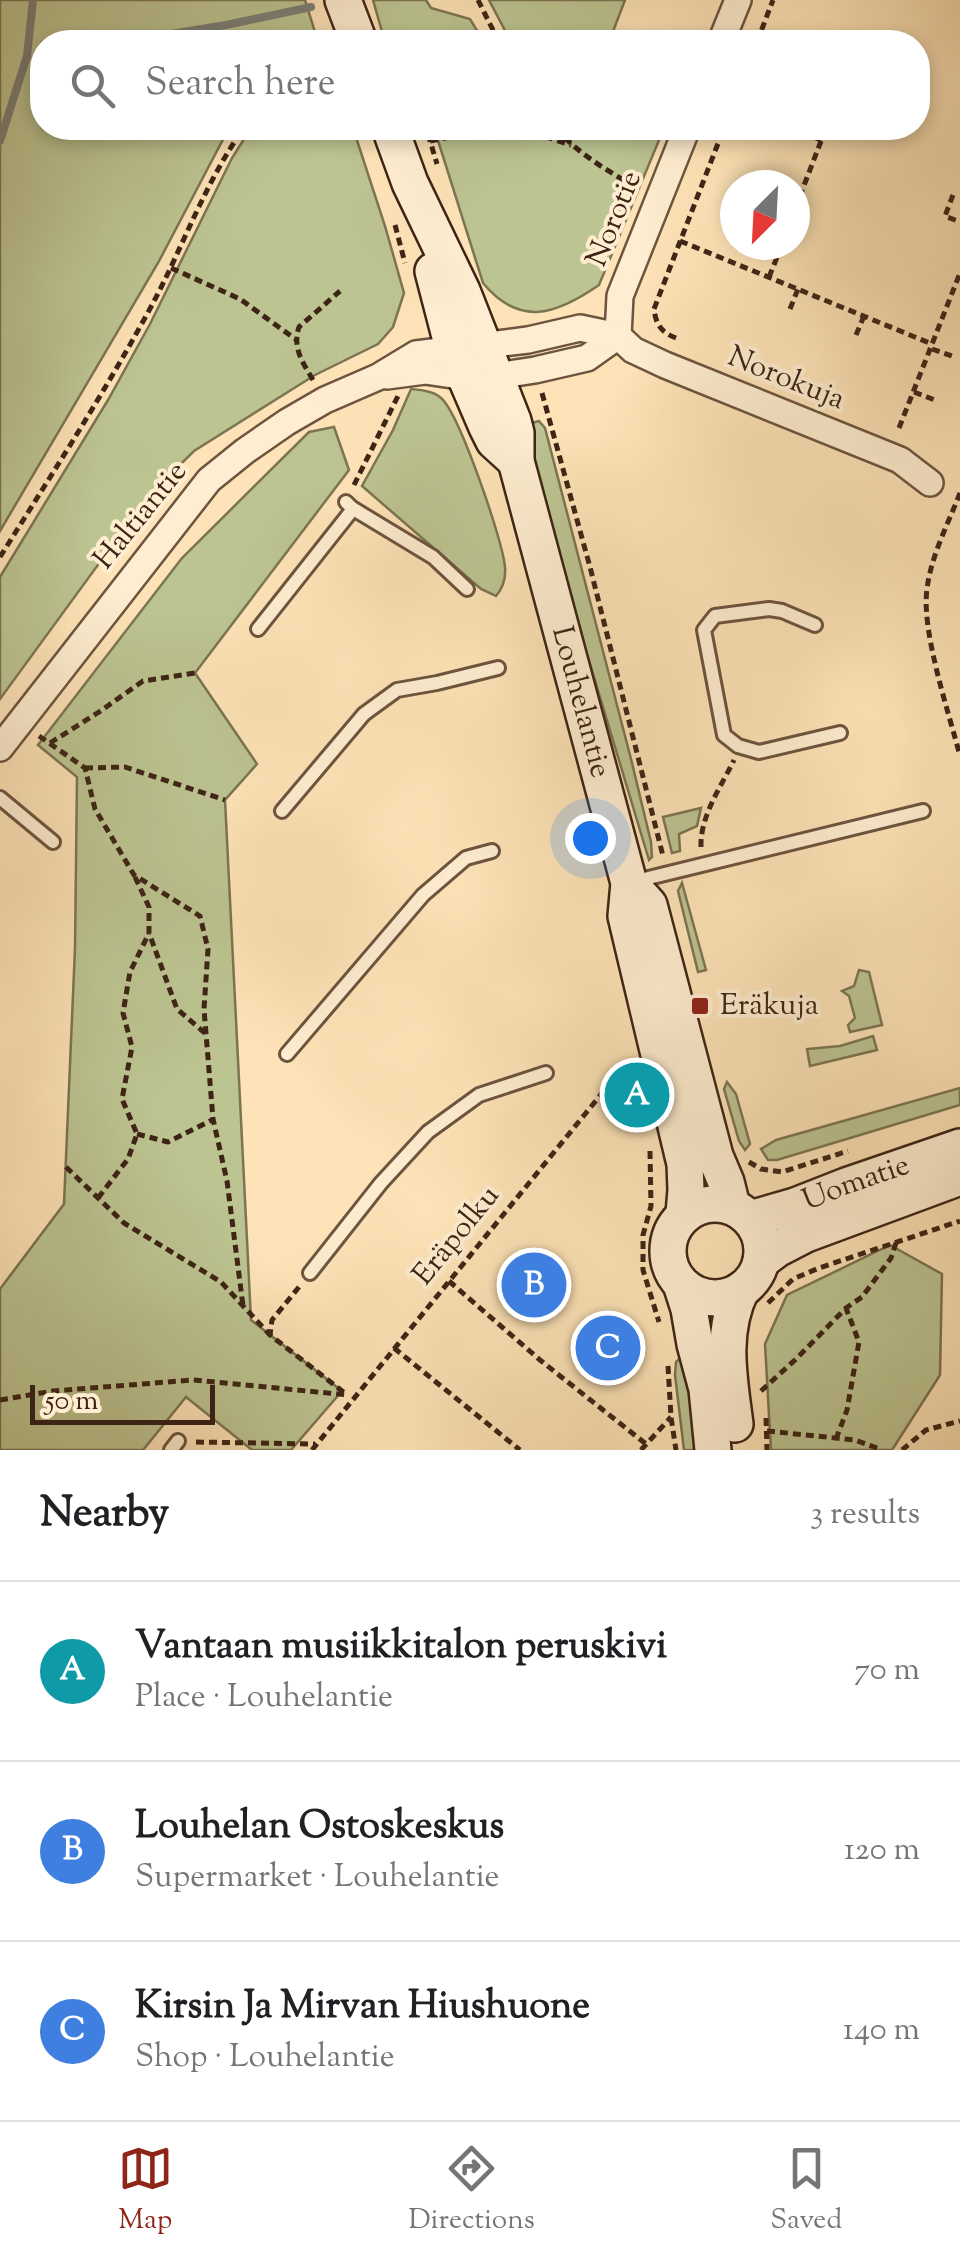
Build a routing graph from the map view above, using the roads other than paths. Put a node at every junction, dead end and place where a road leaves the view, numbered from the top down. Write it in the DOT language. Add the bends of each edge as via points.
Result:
graph roads {
  1 [pos="343,0"];
  2 [pos="738,0"];
  3 [pos="354,30"];
  4 [pos="726,30"];
  5 [pos="392,140"];
  6 [pos="682,140"];
  7 [pos="618,336"];
  8 [pos="474,361"];
  9 [pos="930,483"];
  10 [pos="467,589"];
  11 [pos="815,625"];
  12 [pos="258,629"];
  13 [pos="498,668"];
  14 [pos="840,733"];
  15 [pos="0,748"];
  16 [pos="0,798"];
  17 [pos="282,811"];
  18 [pos="923,811"];
  19 [pos="53,842"];
  20 [pos="492,852"];
  21 [pos="629,883"];
  22 [pos="287,1054"];
  23 [pos="546,1073"];
  24 [pos="960,1147"];
  25 [pos="960,1177"];
  26 [pos="741,1212"];
  27 [pos="684,1214"];
  28 [pos="310,1273"];
  29 [pos="681,1284"];
  30 [pos="754,1288"];
  31 [pos="752,1440"];
  32 [pos="714,1450"];
  1 -- 3 [label="main road"];
  2 -- 4 [label="street"];
  5 -- 8 [label="main road, Louhelantie" via="400,197 462,292"];
  6 -- 7 [label="street, Norotie" via="620,296"];
  7 -- 8 [label="street, Norokuja" via="580,328"];
  7 -- 8 [label="street" via="587,358 535,370"];
  7 -- 9 [label="street, Norokuja" via="665,366 900,460"];
  8 -- 15 [label="street, Haltiantie" via="416,354 383,385 326,400 209,480"];
  8 -- 21 [label="main road, Louhelantie" via="516,433 516,461"];
  10 -- 12 [label="lane" via="433,557 349,505"];
  11 -- 14 [label="lane" via="769,609 708,622 704,630 724,735 759,752"];
  13 -- 17 [label="lane" via="396,690 364,714"];
  16 -- 19 [label="lane"];
  18 -- 21 [label="lane"];
  20 -- 22 [label="lane" via="466,858 423,895"];
  21 -- 26 [label="main road, Louhelantie" via="648,905 715,1156"];
  21 -- 27 [label="main road, Louhelantie" via="626,916 685,1164"];
  23 -- 28 [label="lane" via="479,1096 428,1132"];
  24 -- 26 [label="main road, Uomatie" via="795,1206"];
  25 -- 30 [label="main road, Uomatie" via="777,1249"];
  26 -- 27 [label="main road" via="709,1204"];
  26 -- 30 [label="main road" via="760,1236"];
  27 -- 29 [label="main road" via="667,1252"];
  29 -- 30 [label="main road" via="710,1298"];
  29 -- 32 [label="main road" via="707,1389"];
  30 -- 31 [label="main road" via="732,1309 727,1344"];
}
